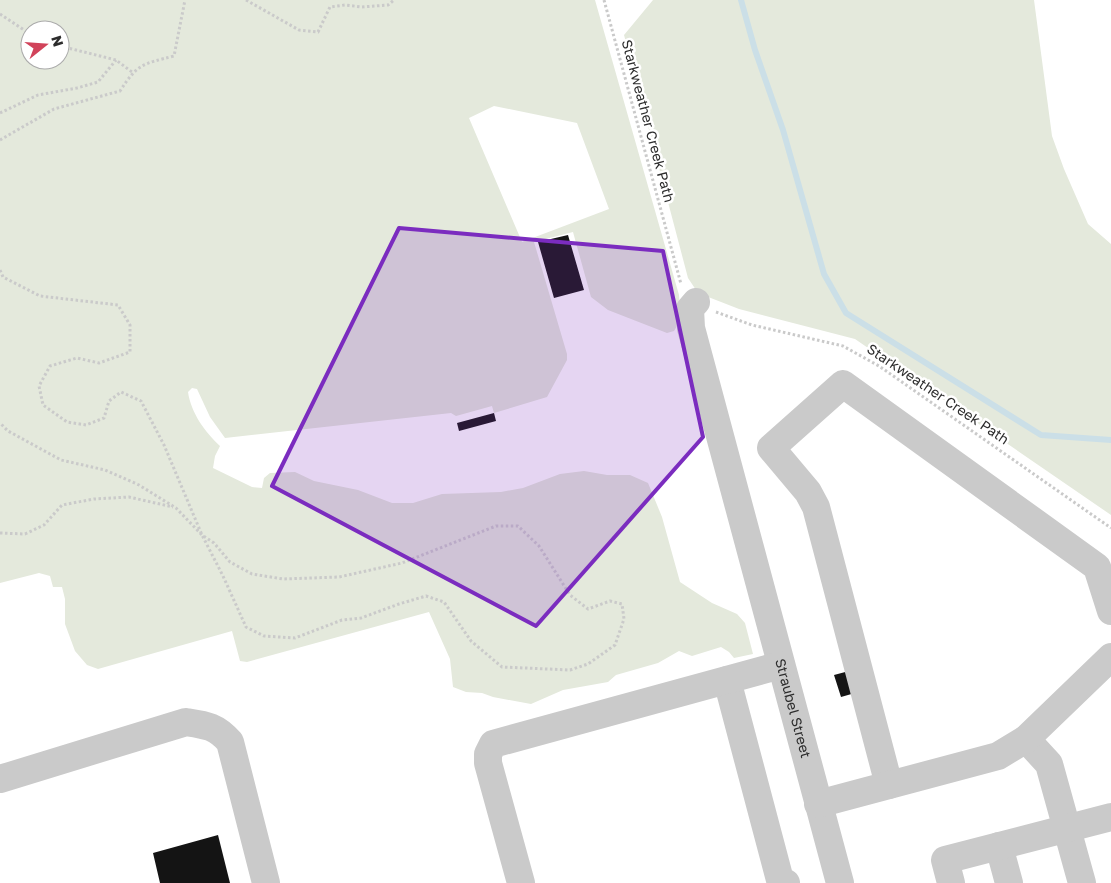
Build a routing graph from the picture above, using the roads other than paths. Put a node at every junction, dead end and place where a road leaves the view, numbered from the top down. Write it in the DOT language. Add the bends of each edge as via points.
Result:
graph roads {
  1 [pos="696,302"];
  2 [pos="1111,611"];
  3 [pos="1111,657"];
  4 [pos="781,665"];
  5 [pos="727,680"];
  6 [pos="1026,739"];
  7 [pos="0,779"];
  8 [pos="889,785"];
  9 [pos="818,804"];
  10 [pos="1111,817"];
  11 [pos="1067,828"];
  12 [pos="999,846"];
  13 [pos="781,882"];
  14 [pos="835,882"];
  15 [pos="266,883"];
  16 [pos="521,883"];
  17 [pos="951,883"];
  18 [pos="1009,883"];
  19 [pos="1082,883"];
  1 -- 4 [label="street, Straubel Street" via="690,309 691,328"];
  2 -- 8 [label="street" via="1097,567 843,384 771,448 808,492 816,507"];
  3 -- 6 [label="street"];
  4 -- 5 [label="street"];
  4 -- 9 [label="street, Straubel Street"];
  5 -- 13 [label="street"];
  5 -- 16 [label="street" via="493,744 488,764"];
  6 -- 8 [label="street" via="998,756"];
  6 -- 11 [label="street" via="1049,764"];
  7 -- 15 [label="street" via="186,722 220,731 230,742"];
  8 -- 9 [label="street"];
  9 -- 14 [label="street, Straubel Street"];
  10 -- 11 [label="street"];
  11 -- 12 [label="street"];
  11 -- 19 [label="street"];
  12 -- 17 [label="street" via="945,860"];
  12 -- 18 [label="street"];
}
